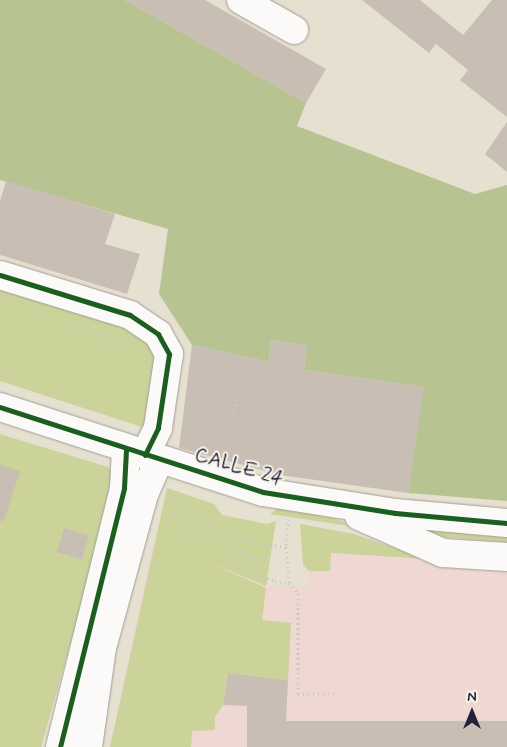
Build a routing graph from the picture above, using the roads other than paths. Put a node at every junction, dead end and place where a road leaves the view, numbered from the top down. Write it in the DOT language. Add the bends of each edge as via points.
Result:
graph roads {
  1 [pos="241,0"];
  2 [pos="294,30"];
  3 [pos="0,275"];
  4 [pos="0,407"];
  5 [pos="144,455"];
  6 [pos="341,506"];
  7 [pos="507,523"];
  8 [pos="507,557"];
  9 [pos="60,747"];
  10 [pos="88,747"];
  1 -- 2 [label="street"];
  3 -- 5 [label="street" via="130,314 158,334 169,354 158,428"];
  4 -- 5 [label="street, CALLE 24"];
  5 -- 6 [label="street, CALLE 24" via="263,492"];
  5 -- 9 [label="street" via="124,488"];
  5 -- 10 [label="street" via="144,494 102,648"];
  6 -- 7 [label="street, CALLE 24"];
  6 -- 8 [label="street" via="379,527 443,553"];
}
